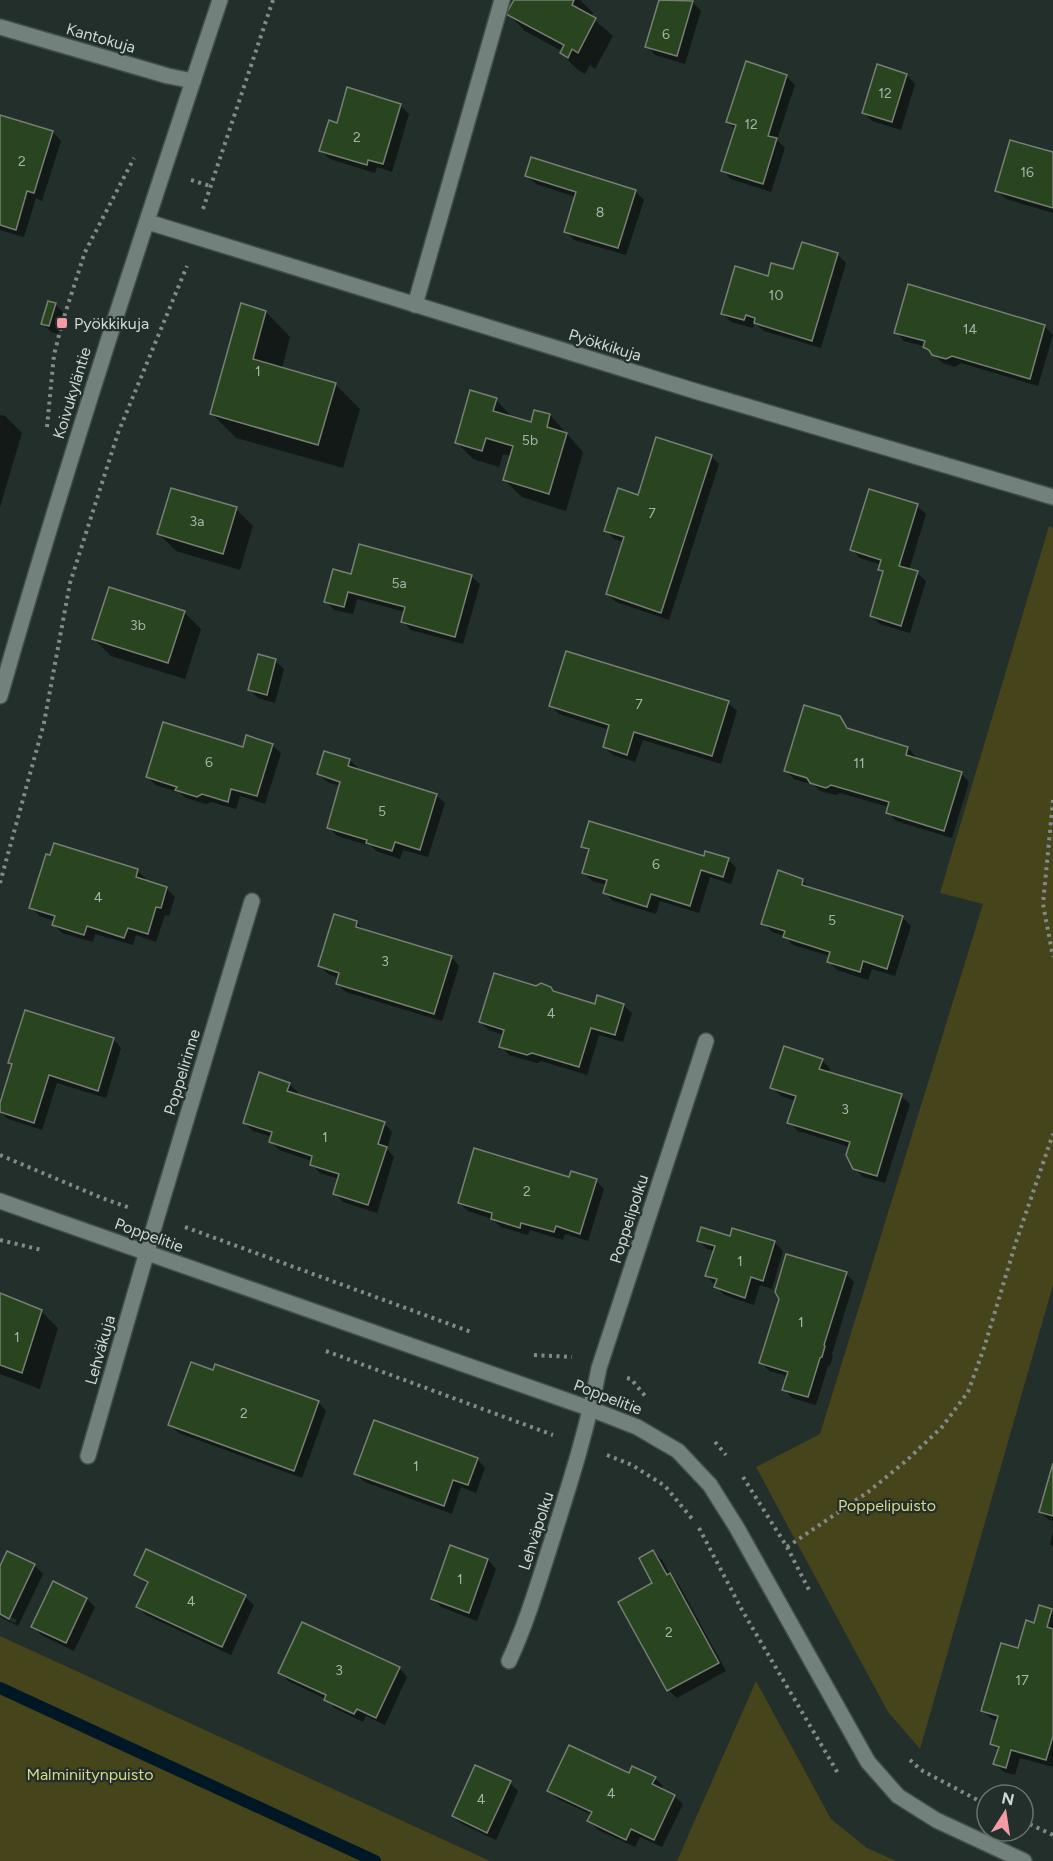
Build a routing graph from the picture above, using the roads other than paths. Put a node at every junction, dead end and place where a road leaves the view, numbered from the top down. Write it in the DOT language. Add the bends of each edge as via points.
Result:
graph roads {
  1 [pos="220,0"];
  2 [pos="502,0"];
  3 [pos="0,27"];
  4 [pos="193,81"];
  5 [pos="148,222"];
  6 [pos="416,305"];
  7 [pos="1053,497"];
  8 [pos="0,696"];
  9 [pos="252,902"];
  10 [pos="706,1041"];
  11 [pos="0,1201"];
  12 [pos="147,1253"];
  13 [pos="591,1409"];
  14 [pos="88,1456"];
  15 [pos="509,1661"];
  16 [pos="1024,1861"];
  1 -- 4 [label="street, Koivukyläntie"];
  2 -- 6 [label="street"];
  3 -- 4 [label="street, Kantokuja"];
  4 -- 5 [label="street, Koivukyläntie"];
  5 -- 6 [label="street, Pyökkikuja"];
  5 -- 8 [label="street, Koivukyläntie" via="107,338"];
  6 -- 7 [label="street, Pyökkikuja"];
  9 -- 12 [label="street, Poppelirinne"];
  10 -- 13 [label="street, Poppelipolku" via="599,1368"];
  11 -- 12 [label="street, Poppelitie"];
  12 -- 13 [label="street, Poppelitie"];
  12 -- 14 [label="street, Lehväkuja"];
  13 -- 15 [label="street, Lehväpolku" via="523,1631"];
  13 -- 16 [label="street, Poppelitie" via="637,1427 678,1451 710,1485 868,1762 898,1796 936,1820"];
}
